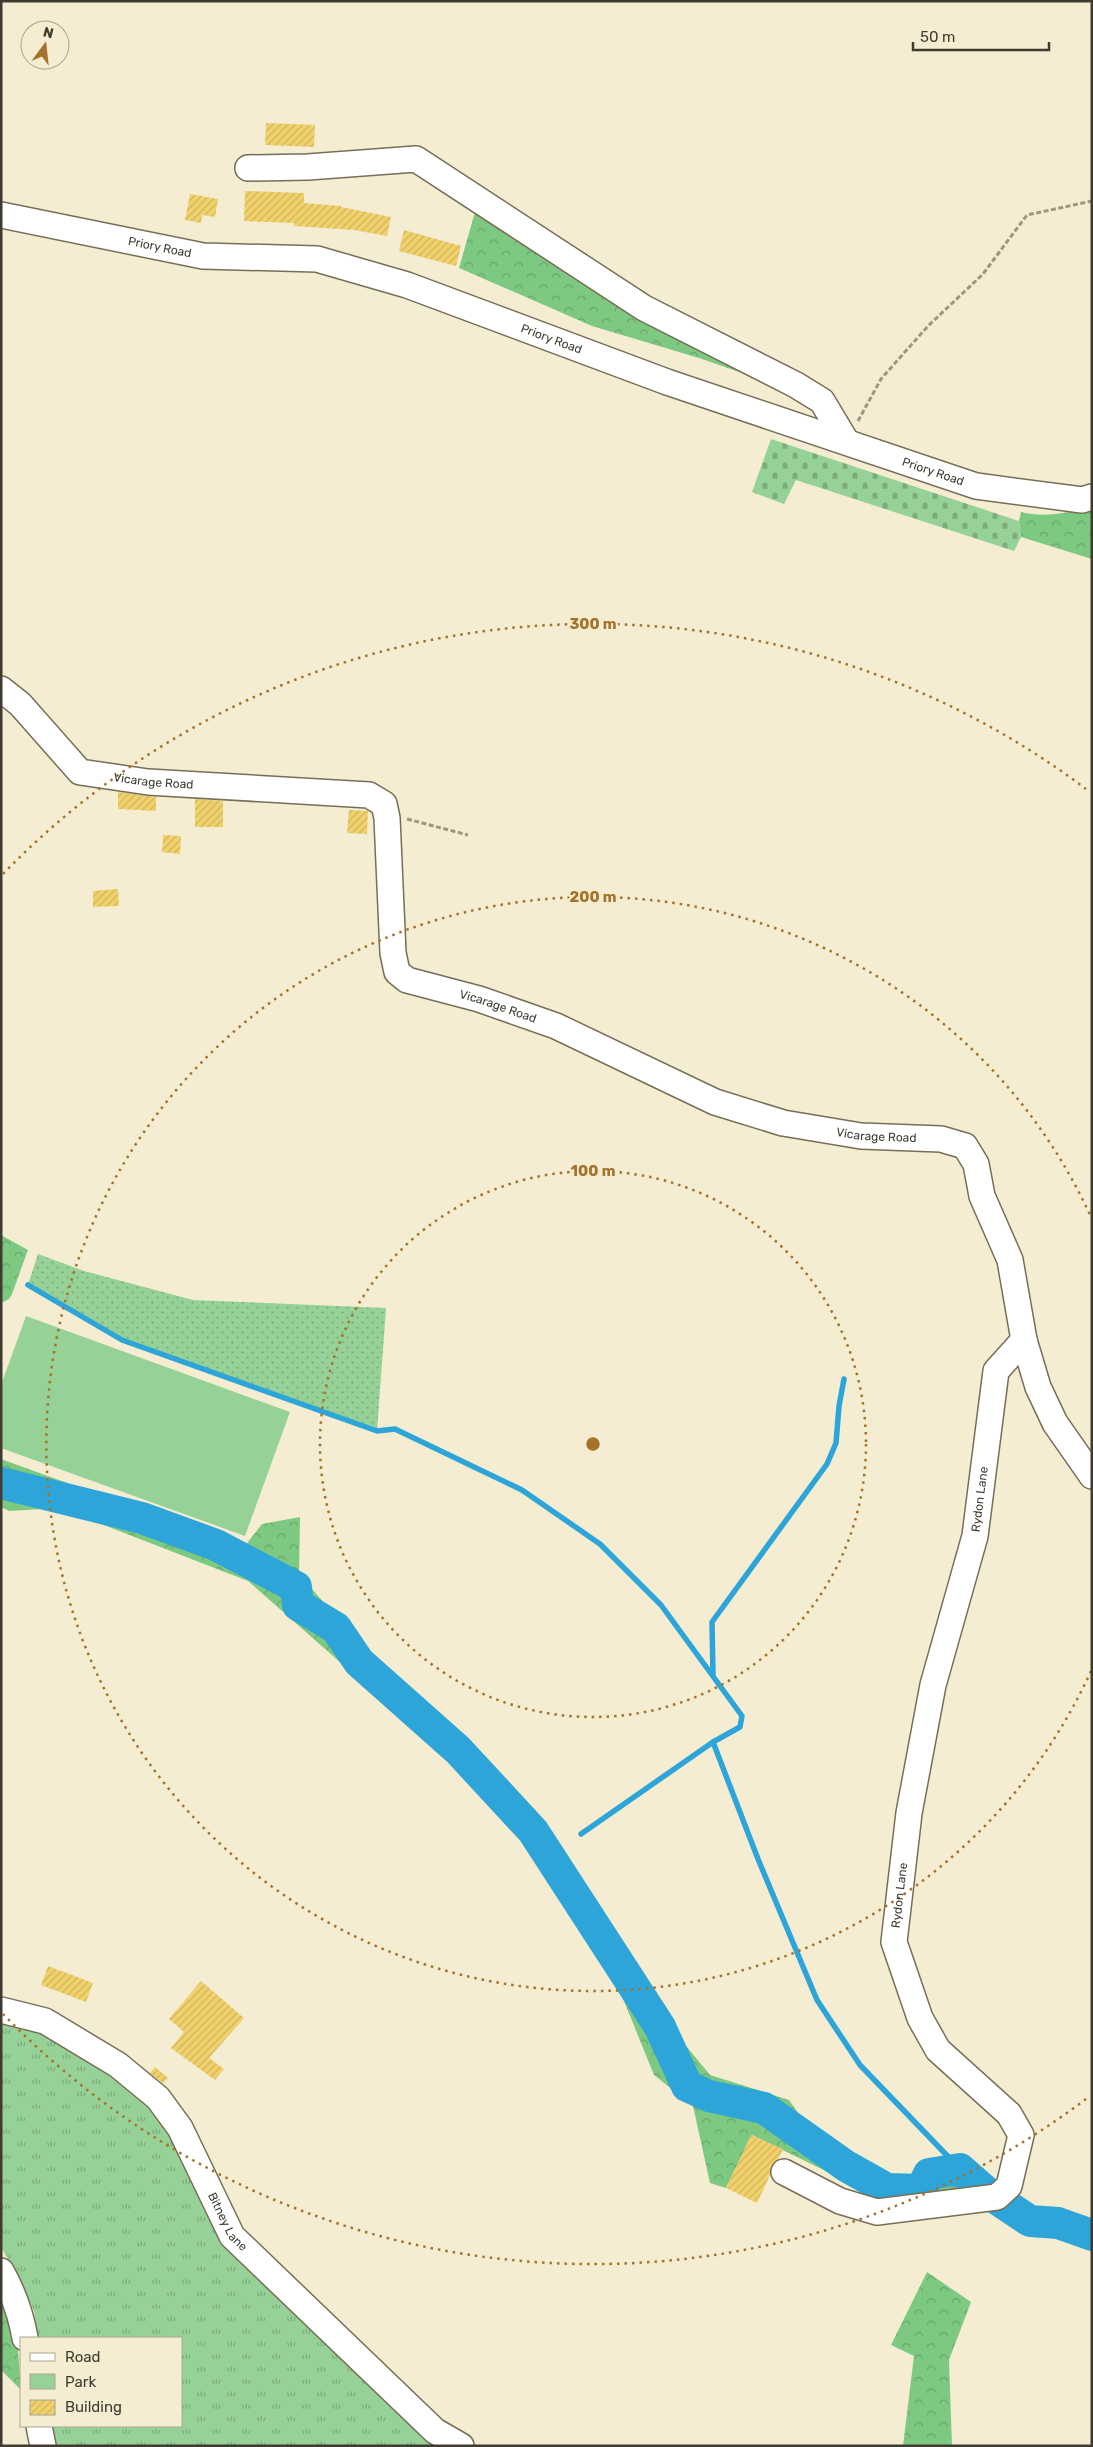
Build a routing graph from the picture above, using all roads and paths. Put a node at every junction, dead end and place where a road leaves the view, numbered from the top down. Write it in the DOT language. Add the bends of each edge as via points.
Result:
graph roads {
  1 [pos="248,168"];
  2 [pos="1092,201"];
  3 [pos="1,215"];
  4 [pos="846,441"];
  5 [pos="1092,497"];
  6 [pos="1,689"];
  7 [pos="386,811"];
  8 [pos="468,835"];
  9 [pos="1024,1340"];
  10 [pos="1092,1476"];
  11 [pos="1,2010"];
  12 [pos="784,2172"];
  13 [pos="1,2271"];
  14 [pos="25,2337"];
  15 [pos="39,2427"];
  16 [pos="43,2446"];
  17 [pos="461,2446"];
  1 -- 4 [label="street" via="416,159 644,308 822,400"];
  2 -- 4 [label="path" via="1026,214 983,274 928,326 881,379"];
  3 -- 4 [label="street, Priory Road" via="203,256 317,259 407,285 667,382"];
  4 -- 5 [label="street, Priory Road" via="976,486 1082,500"];
  6 -- 7 [label="street, Vicarage Road" via="20,704 80,772 148,782 369,794 384,804"];
  7 -- 8 [label="path"];
  7 -- 9 [label="street, Vicarage Road" via="393,953 397,972 407,980 479,999 556,1026 715,1102 766,1118 861,1136 941,1139 965,1146 976,1164 982,1196 1010,1260"];
  9 -- 10 [label="street" via="1038,1387 1055,1423"];
  9 -- 12 [label="street, Rydon Lane" via="996,1371 975,1536 933,1685 909,1814 894,1942 920,2018 938,2050 1009,2114 1021,2136 1009,2186 997,2197 877,2212 840,2201"];
  11 -- 17 [label="street, Bitney Lane" via="45,2021 118,2064 158,2098 180,2128 232,2236 436,2431"];
  13 -- 14 [label="street"];
  15 -- 16 [label="street"];
}
